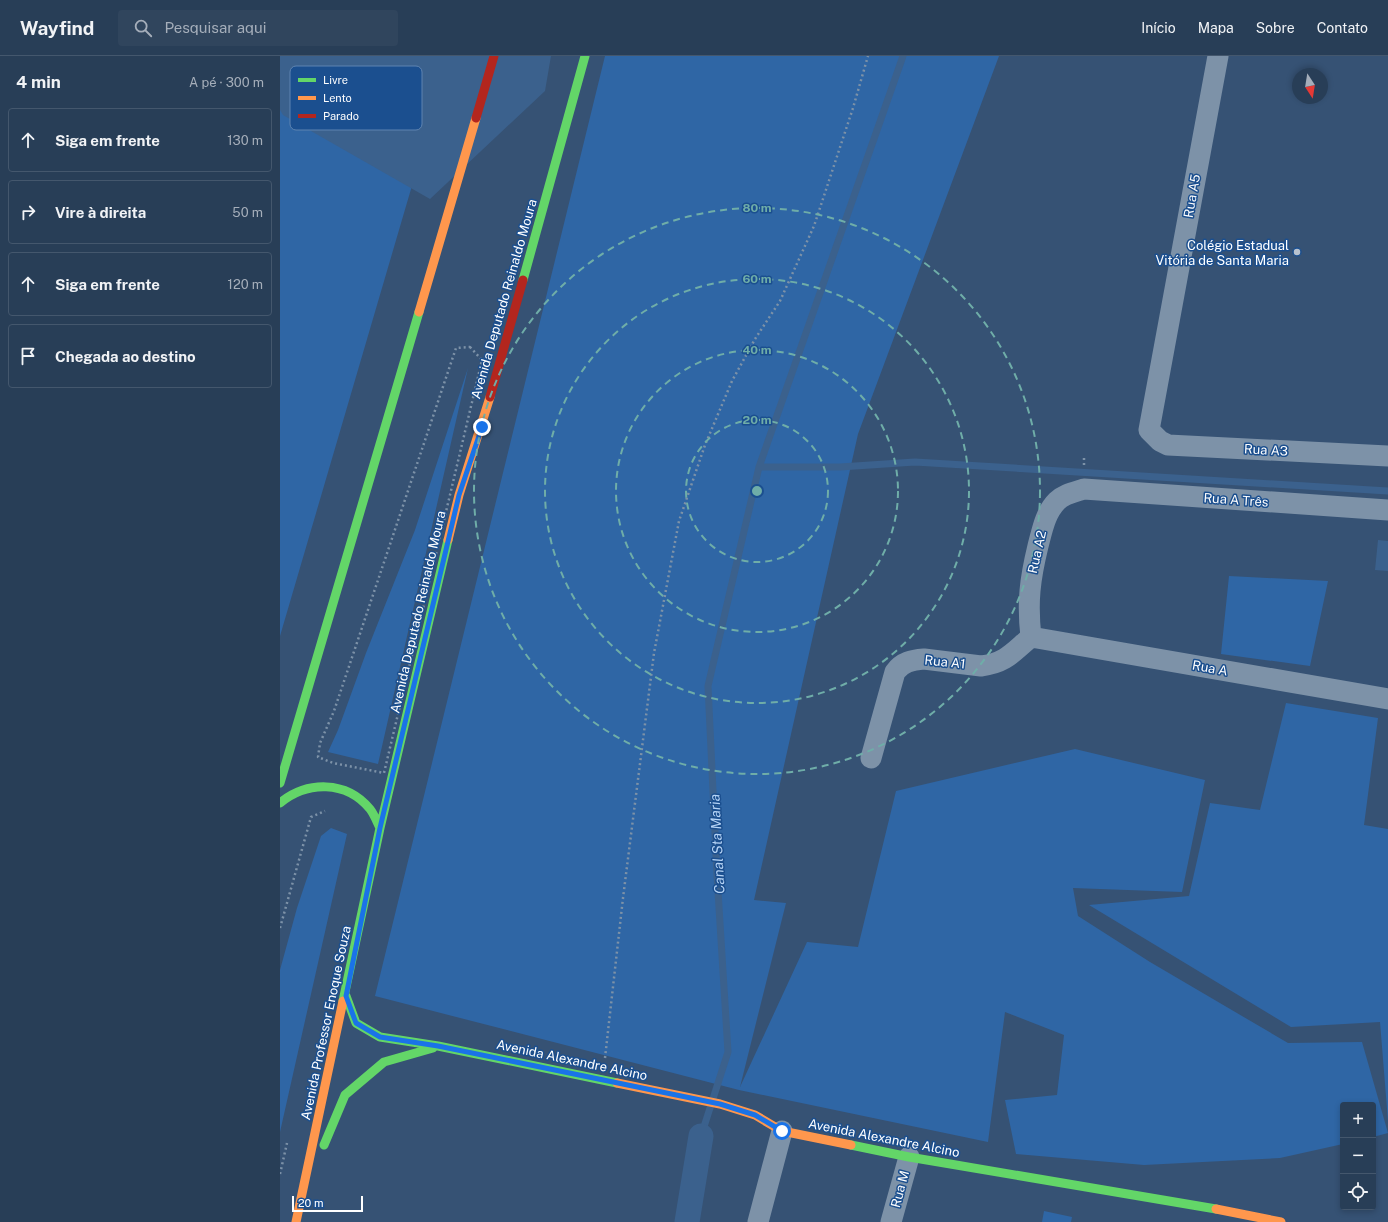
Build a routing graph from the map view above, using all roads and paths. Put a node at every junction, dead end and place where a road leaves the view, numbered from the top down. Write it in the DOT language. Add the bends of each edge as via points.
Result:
graph roads {
  1 [pos="494,56"];
  2 [pos="585,56"];
  3 [pos="868,56"];
  4 [pos="1218,56"];
  5 [pos="1149,430"];
  6 [pos="1388,456"];
  7 [pos="1084,489"];
  8 [pos="1388,510"];
  9 [pos="1031,636"];
  10 [pos="1388,699"];
  11 [pos="871,758"];
  12 [pos="384,773"];
  13 [pos="280,783"];
  14 [pos="280,804"];
  15 [pos="331,810"];
  16 [pos="380,828"];
  17 [pos="280,928"];
  18 [pos="346,996"];
  19 [pos="438,1046"];
  20 [pos="602,1080"];
  21 [pos="782,1131"];
  22 [pos="289,1135"];
  23 [pos="909,1157"];
  24 [pos="280,1174"];
  25 [pos="304,1191"];
  26 [pos="296,1222"];
  27 [pos="758,1222"];
  28 [pos="891,1222"];
  29 [pos="1280,1222"];
  1 -- 13 [label="main road"];
  2 -- 16 [label="main road, Avenida Deputado Reinaldo Moura" via="482,427 459,495"];
  3 -- 20 [label="path" via="814,226 780,301 732,381 705,445 679,521 652,669"];
  4 -- 5 [label="street, Rua A5"];
  5 -- 6 [label="street, Rua A3" via="1168,446"];
  7 -- 8 [label="street, Rua A Três"];
  7 -- 9 [label="street, Rua A2" via="1059,499 1044,523 1030,581 1028,607"];
  9 -- 10 [label="street, Rua A"];
  9 -- 11 [label="street, Rua A1" via="1006,659 990,665 924,658 900,666 895,672"];
  12 -- 12 [label="path" via="482,360 470,347 456,348 334,711 320,743 318,757 333,763"];
  14 -- 16 [label="main road" via="287,796 308,787 331,786 352,794 369,808"];
  15 -- 17 [label="path" via="311,817"];
  16 -- 18 [label="main road, Avenida Professor Enoque Souza"];
  18 -- 19 [label="main road, Avenida Alexandre Alcino" via="356,1023 380,1037"];
  18 -- 25 [label="main road, Avenida Professor Enoque Souza"];
  19 -- 20 [label="main road, Avenida Alexandre Alcino"];
  19 -- 25 [label="main road" via="384,1062 345,1095"];
  20 -- 21 [label="main road, Avenida Alexandre Alcino" via="720,1104 755,1115"];
  21 -- 23 [label="main road, Avenida Alexandre Alcino"];
  21 -- 27 [label="street"];
  22 -- 24 [label="path"];
  23 -- 28 [label="street, Rua M"];
  23 -- 29 [label="main road, Avenida Alexandre Alcino"];
  25 -- 26 [label="main road, Avenida Professor Enoque Souza"];
}
